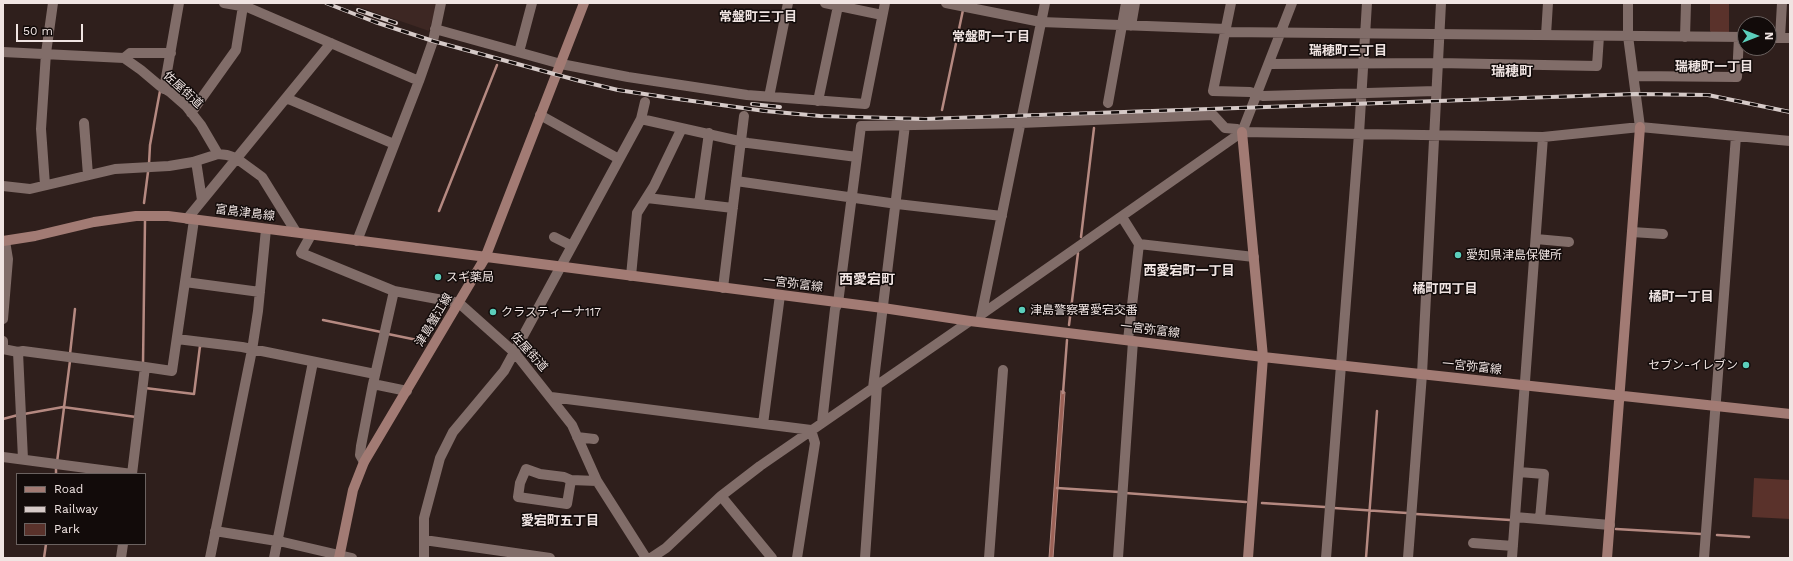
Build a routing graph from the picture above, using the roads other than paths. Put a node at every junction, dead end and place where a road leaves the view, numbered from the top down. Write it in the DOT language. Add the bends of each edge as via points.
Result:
graph roads {
  1 [pos="53,3"];
  2 [pos="179,3"];
  3 [pos="224,3"];
  4 [pos="441,3"];
  5 [pos="532,3"];
  6 [pos="584,3"];
  7 [pos="788,3"];
  8 [pos="825,3"];
  9 [pos="885,3"];
  10 [pos="946,3"];
  11 [pos="1045,3"];
  12 [pos="1126,3"];
  13 [pos="1135,3"];
  14 [pos="1231,3"];
  15 [pos="1292,3"];
  16 [pos="1366,3"];
  17 [pos="1441,3"];
  18 [pos="1548,3"];
  19 [pos="1628,3"];
  20 [pos="1686,3"];
  21 [pos="1782,3"];
  22 [pos="964,5"];
  23 [pos="243,6"];
  24 [pos="838,6"];
  25 [pos="882,15"];
  26 [pos="1042,22"];
  27 [pos="1126,25"];
  28 [pos="435,29"];
  29 [pos="1226,30"];
  30 [pos="1281,32"];
  31 [pos="1365,33"];
  32 [pos="1439,34"];
  33 [pos="1546,35"];
  34 [pos="1599,36"];
  35 [pos="1628,36"];
  36 [pos="1685,37"];
  37 [pos="1737,37"];
  38 [pos="1785,38"];
  39 [pos="331,43"];
  40 [pos="3,52"];
  41 [pos="519,52"];
  42 [pos="46,53"];
  43 [pos="171,54"];
  44 [pos="1740,56"];
  45 [pos="124,58"];
  46 [pos="1363,63"];
  47 [pos="1438,63"];
  48 [pos="561,64"];
  49 [pos="1269,64"];
  50 [pos="1634,76"];
  51 [pos="419,81"];
  52 [pos="164,89"];
  53 [pos="1436,90"];
  54 [pos="1361,92"];
  55 [pos="1257,95"];
  56 [pos="769,97"];
  57 [pos="286,98"];
  58 [pos="818,101"];
  59 [pos="645,102"];
  60 [pos="1108,103"];
  61 [pos="191,113"];
  62 [pos="540,115"];
  63 [pos="744,116"];
  64 [pos="641,119"];
  65 [pos="84,123"];
  66 [pos="1021,123"];
  67 [pos="905,125"];
  68 [pos="1640,127"];
  69 [pos="682,128"];
  70 [pos="1242,132"];
  71 [pos="709,133"];
  72 [pos="1359,134"];
  73 [pos="1434,136"];
  74 [pos="1736,136"];
  75 [pos="1543,137"];
  76 [pos="741,140"];
  77 [pos="1790,141"];
  78 [pos="394,144"];
  79 [pos="218,154"];
  80 [pos="857,157"];
  81 [pos="236,158"];
  82 [pos="619,159"];
  83 [pos="196,161"];
  84 [pos="88,175"];
  85 [pos="736,181"];
  86 [pos="45,185"];
  87 [pos="3,186"];
  88 [pos="852,197"];
  89 [pos="646,198"];
  90 [pos="202,200"];
  91 [pos="699,204"];
  92 [pos="897,204"];
  93 [pos="733,208"];
  94 [pos="1002,216"];
  95 [pos="1122,217"];
  96 [pos="190,219"];
  97 [pos="266,229"];
  98 [pos="296,232"];
  99 [pos="1632,232"];
  100 [pos="1663,234"];
  101 [pos="311,235"];
  102 [pos="554,237"];
  103 [pos="1536,239"];
  104 [pos="4,241"];
  105 [pos="357,241"];
  106 [pos="1569,242"];
  107 [pos="1139,244"];
  108 [pos="572,246"];
  109 [pos="1254,257"];
  110 [pos="484,258"];
  111 [pos="561,268"];
  112 [pos="631,276"];
  113 [pos="185,282"];
  114 [pos="723,288"];
  115 [pos="394,291"];
  116 [pos="260,292"];
  117 [pos="780,295"];
  118 [pos="459,303"];
  119 [pos="838,303"];
  120 [pos="883,308"];
  121 [pos="3,319"];
  122 [pos="977,319"];
  123 [pos="177,339"];
  124 [pos="3,341"];
  125 [pos="1130,341"];
  126 [pos="252,350"];
  127 [pos="18,352"];
  128 [pos="515,353"];
  129 [pos="1263,357"];
  130 [pos="313,362"];
  131 [pos="1340,365"];
  132 [pos="145,367"];
  133 [pos="1003,370"];
  134 [pos="1422,374"];
  135 [pos="374,379"];
  136 [pos="1525,386"];
  137 [pos="875,387"];
  138 [pos="406,391"];
  139 [pos="1619,396"];
  140 [pos="551,397"];
  141 [pos="1716,406"];
  142 [pos="1790,414"];
  143 [pos="822,423"];
  144 [pos="763,424"];
  145 [pos="811,430"];
  146 [pos="577,437"];
  147 [pos="594,439"];
  148 [pos="3,457"];
  149 [pos="23,459"];
  150 [pos="364,462"];
  151 [pos="1519,472"];
  152 [pos="125,473"];
  153 [pos="132,473"];
  154 [pos="571,480"];
  155 [pos="596,481"];
  156 [pos="721,496"];
  157 [pos="1515,518"];
  158 [pos="1540,519"];
  159 [pos="1610,525"];
  160 [pos="215,531"];
  161 [pos="424,540"];
  162 [pos="277,542"];
  163 [pos="1472,543"];
  164 [pos="123,545"];
  165 [pos="1513,546"];
  166 [pos="340,557"];
  167 [pos="121,558"];
  168 [pos="210,558"];
  169 [pos="274,558"];
  170 [pos="352,558"];
  171 [pos="424,558"];
  172 [pos="550,558"];
  173 [pos="646,558"];
  174 [pos="651,558"];
  175 [pos="772,558"];
  176 [pos="797,558"];
  177 [pos="865,558"];
  178 [pos="989,558"];
  179 [pos="1118,558"];
  180 [pos="1248,558"];
  181 [pos="1326,558"];
  182 [pos="1408,558"];
  183 [pos="1512,558"];
  184 [pos="1607,558"];
  185 [pos="1704,558"];
  1 -- 42 [label="street"];
  2 -- 43 [label="street"];
  3 -- 23 [label="street"];
  4 -- 28 [label="street"];
  5 -- 41 [label="street"];
  6 -- 48 [label="main road, 津島蟹江線"];
  7 -- 56 [label="street"];
  8 -- 24 [label="street"];
  9 -- 25 [label="street"];
  10 -- 22 [label="street"];
  11 -- 26 [label="street"];
  12 -- 27 [label="street"];
  13 -- 27 [label="street"];
  14 -- 29 [label="street"];
  15 -- 30 [label="street"];
  16 -- 31 [label="street"];
  17 -- 32 [label="street"];
  18 -- 33 [label="street"];
  19 -- 35 [label="street"];
  20 -- 36 [label="street"];
  21 -- 38 [label="street"];
  22 -- 26 [label="street"];
  23 -- 39 [label="street"];
  23 -- 61 [label="street" via="236,50"];
  24 -- 25 [label="street"];
  24 -- 58 [label="street"];
  25 -- 58 [label="street" via="864,104"];
  26 -- 27 [label="street"];
  26 -- 66 [label="street"];
  27 -- 29 [label="street"];
  27 -- 60 [label="street"];
  28 -- 41 [label="street"];
  28 -- 51 [label="street"];
  29 -- 30 [label="street"];
  29 -- 55 [label="street" via="1213,91 1250,92"];
  30 -- 31 [label="street"];
  30 -- 49 [label="street"];
  31 -- 32 [label="street"];
  31 -- 46 [label="street"];
  32 -- 33 [label="street"];
  32 -- 47 [label="street"];
  33 -- 34 [label="street"];
  34 -- 35 [label="street"];
  34 -- 47 [label="street" via="1597,66"];
  35 -- 36 [label="street"];
  35 -- 50 [label="street"];
  36 -- 37 [label="street"];
  39 -- 51 [label="street"];
  39 -- 57 [label="street"];
  40 -- 42 [label="street"];
  41 -- 48 [label="street"];
  42 -- 45 [label="street"];
  42 -- 86 [label="street" via="41,129"];
  43 -- 45 [label="street" via="130,52"];
  43 -- 52 [label="street"];
  44 -- 50 [label="street" via="1737,77"];
  45 -- 52 [label="street, 佐屋街道"];
  46 -- 47 [label="street"];
  46 -- 49 [label="street"];
  46 -- 54 [label="street"];
  47 -- 53 [label="street"];
  48 -- 56 [label="street" via="628,78"];
  48 -- 62 [label="main road, 津島蟹江線"];
  49 -- 55 [label="street"];
  50 -- 68 [label="street"];
  51 -- 78 [label="street"];
  52 -- 61 [label="street, 佐屋街道"];
  53 -- 54 [label="street"];
  53 -- 73 [label="street"];
  54 -- 55 [label="street"];
  54 -- 72 [label="street"];
  55 -- 70 [label="street"];
  56 -- 58 [label="street"];
  57 -- 78 [label="street"];
  57 -- 81 [label="street"];
  59 -- 64 [label="street"];
  61 -- 79 [label="street, 佐屋街道"];
  62 -- 82 [label="street"];
  62 -- 110 [label="main road, 津島蟹江線"];
  63 -- 76 [label="street"];
  64 -- 69 [label="street"];
  64 -- 82 [label="street"];
  65 -- 84 [label="street"];
  66 -- 67 [label="street"];
  66 -- 70 [label="street" via="1213,116 1225,128"];
  66 -- 94 [label="street"];
  67 -- 80 [label="street" via="861,126"];
  67 -- 92 [label="street"];
  68 -- 74 [label="street"];
  68 -- 75 [label="street"];
  68 -- 99 [label="main road"];
  69 -- 71 [label="street"];
  69 -- 89 [label="street"];
  70 -- 72 [label="street"];
  70 -- 95 [label="street"];
  70 -- 109 [label="main road"];
  71 -- 76 [label="street"];
  71 -- 91 [label="street"];
  72 -- 73 [label="street"];
  72 -- 131 [label="street"];
  73 -- 75 [label="street"];
  73 -- 134 [label="street"];
  74 -- 77 [label="street"];
  74 -- 141 [label="street"];
  75 -- 103 [label="street"];
  76 -- 80 [label="street"];
  76 -- 85 [label="street"];
  78 -- 105 [label="street"];
  79 -- 81 [label="street"];
  79 -- 83 [label="street"];
  80 -- 88 [label="street"];
  81 -- 90 [label="street"];
  81 -- 98 [label="street" via="262,177"];
  82 -- 108 [label="street"];
  83 -- 84 [label="street" via="169,166 116,169"];
  83 -- 90 [label="street"];
  84 -- 86 [label="street"];
  85 -- 88 [label="street"];
  85 -- 93 [label="street"];
  86 -- 87 [label="street" via="30,189"];
  88 -- 92 [label="street"];
  88 -- 119 [label="street"];
  89 -- 91 [label="street"];
  89 -- 112 [label="street" via="637,213"];
  90 -- 96 [label="street"];
  91 -- 93 [label="street"];
  92 -- 94 [label="street"];
  92 -- 120 [label="street"];
  93 -- 114 [label="street"];
  94 -- 122 [label="street"];
  95 -- 107 [label="street"];
  95 -- 122 [label="street"];
  96 -- 97 [label="main road, 富島津島線"];
  96 -- 104 [label="main road, 富島津島線" via="168,216 125,218"];
  96 -- 113 [label="street"];
  97 -- 98 [label="main road, 富島津島線"];
  97 -- 116 [label="street"];
  98 -- 101 [label="main road, 富島津島線"];
  99 -- 100 [label="street"];
  99 -- 139 [label="main road"];
  101 -- 105 [label="main road, 富島津島線"];
  101 -- 115 [label="street" via="300,253"];
  102 -- 108 [label="street"];
  103 -- 106 [label="street"];
  103 -- 136 [label="street"];
  104 -- 121 [label="street" via="8,259"];
  105 -- 110 [label="main road, 富島津島線"];
  107 -- 109 [label="street"];
  107 -- 125 [label="street"];
  108 -- 111 [label="street"];
  109 -- 129 [label="main road"];
  110 -- 111 [label="main road, 一宮弥富線"];
  110 -- 118 [label="main road, 津島蟹江線"];
  111 -- 112 [label="main road, 一宮弥富線"];
  111 -- 128 [label="street"];
  112 -- 114 [label="main road, 一宮弥富線"];
  113 -- 116 [label="street"];
  113 -- 123 [label="street"];
  114 -- 117 [label="main road, 一宮弥富線"];
  115 -- 118 [label="street"];
  115 -- 135 [label="street"];
  116 -- 126 [label="street"];
  117 -- 119 [label="main road, 一宮弥富線"];
  117 -- 144 [label="street"];
  118 -- 128 [label="street, 佐屋街道"];
  118 -- 138 [label="main road, 津島蟹江線"];
  119 -- 120 [label="main road, 一宮弥富線"];
  119 -- 143 [label="street" via="835,309"];
  120 -- 122 [label="main road, 一宮弥富線"];
  120 -- 137 [label="street"];
  122 -- 125 [label="main road, 一宮弥富線"];
  122 -- 137 [label="street"];
  123 -- 126 [label="street"];
  123 -- 132 [label="street" via="172,370"];
  124 -- 127 [label="street" via="3,349"];
  125 -- 129 [label="main road, 一宮弥富線"];
  125 -- 179 [label="street"];
  126 -- 130 [label="street"];
  126 -- 160 [label="street"];
  127 -- 132 [label="street"];
  127 -- 149 [label="street"];
  128 -- 140 [label="street, 佐屋街道"];
  128 -- 161 [label="street" via="504,371 453,432 440,458 424,518"];
  129 -- 131 [label="main road, 一宮弥富線"];
  129 -- 180 [label="main road"];
  130 -- 135 [label="street"];
  130 -- 162 [label="street"];
  131 -- 134 [label="main road, 一宮弥富線"];
  131 -- 181 [label="street"];
  132 -- 153 [label="street"];
  133 -- 178 [label="street"];
  134 -- 136 [label="main road, 一宮弥富線"];
  134 -- 182 [label="street"];
  135 -- 138 [label="street"];
  135 -- 150 [label="street" via="360,451"];
  136 -- 139 [label="main road, 一宮弥富線"];
  136 -- 151 [label="street"];
  137 -- 143 [label="street"];
  137 -- 177 [label="street"];
  138 -- 150 [label="main road, 津島蟹江線"];
  139 -- 141 [label="main road, 一宮弥富線"];
  139 -- 159 [label="main road"];
  140 -- 144 [label="street"];
  140 -- 146 [label="street, 佐屋街道" via="572,425"];
  141 -- 142 [label="main road, 一宮弥富線"];
  141 -- 185 [label="street"];
  143 -- 145 [label="street"];
  144 -- 145 [label="street"];
  145 -- 156 [label="street"];
  145 -- 176 [label="street" via="815,443"];
  146 -- 147 [label="street"];
  146 -- 155 [label="street, 佐屋街道"];
  148 -- 149 [label="street"];
  149 -- 152 [label="street"];
  150 -- 166 [label="main road, 津島蟹江線" via="353,490"];
  151 -- 157 [label="street"];
  151 -- 158 [label="street" via="1544,474"];
  154 -- 154 [label="street" via="564,476 540,474 526,469 518,497 567,504"];
  154 -- 155 [label="street"];
  155 -- 173 [label="street, 佐屋街道"];
  156 -- 174 [label="street" via="666,548"];
  156 -- 175 [label="street"];
  157 -- 158 [label="street"];
  157 -- 165 [label="street"];
  158 -- 159 [label="street"];
  159 -- 184 [label="main road"];
  160 -- 162 [label="street"];
  160 -- 168 [label="street"];
  161 -- 171 [label="street"];
  161 -- 172 [label="street"];
  162 -- 166 [label="street"];
  162 -- 169 [label="street"];
  163 -- 165 [label="street"];
  164 -- 167 [label="street"];
  165 -- 183 [label="street"];
  166 -- 170 [label="street"];
}
